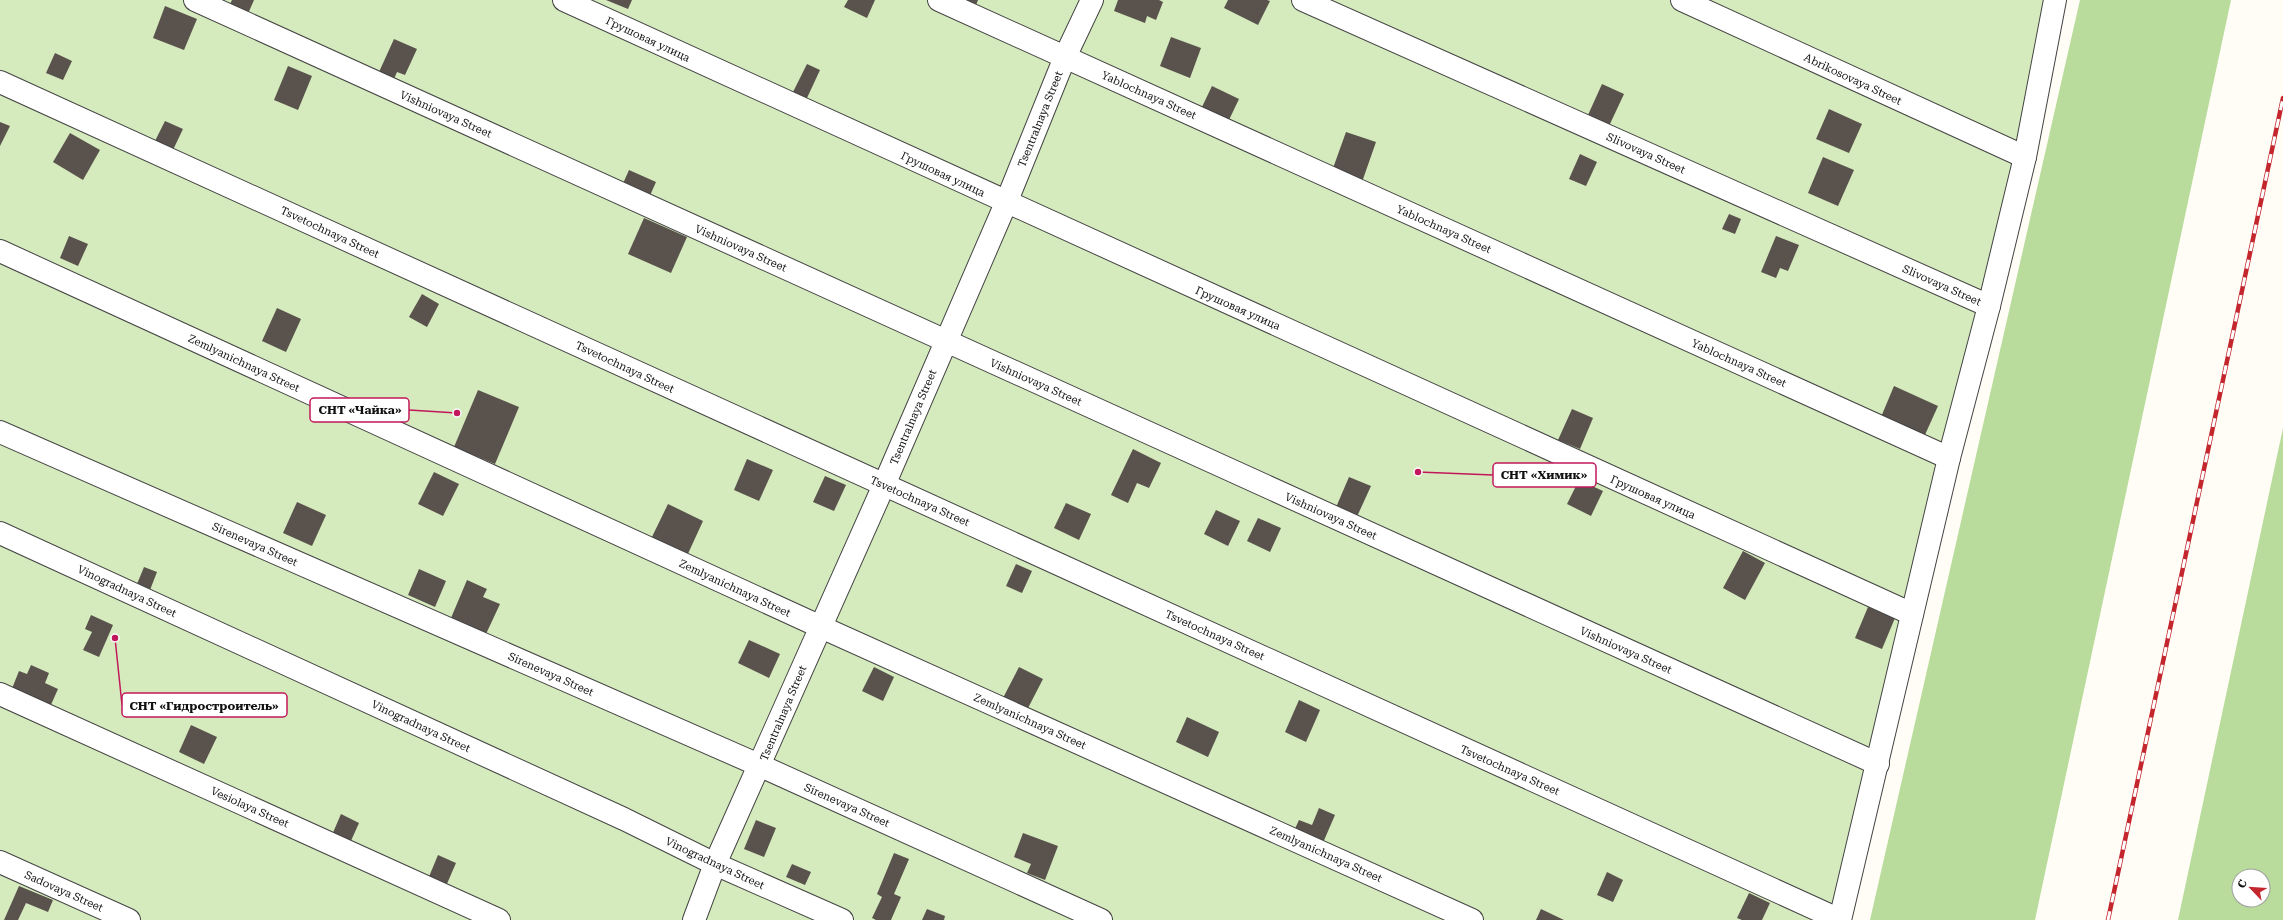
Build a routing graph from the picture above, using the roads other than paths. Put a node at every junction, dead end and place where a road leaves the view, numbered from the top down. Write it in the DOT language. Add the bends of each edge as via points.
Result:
graph roads {
  1 [pos="195,0"];
  2 [pos="564,0"];
  3 [pos="940,0"];
  4 [pos="1092,0"];
  5 [pos="1303,0"];
  6 [pos="1682,0"];
  7 [pos="2055,0"];
  8 [pos="1065,57"];
  9 [pos="0,82"];
  10 [pos="2025,157"];
  11 [pos="1006,203"];
  12 [pos="0,250"];
  13 [pos="1989,306"];
  14 [pos="945,341"];
  15 [pos="0,432"];
  16 [pos="1949,458"];
  17 [pos="884,485"];
  18 [pos="0,533"];
  19 [pos="1912,614"];
  20 [pos="821,627"];
  21 [pos="0,694"];
  22 [pos="1878,764"];
  23 [pos="761,766"];
  24 [pos="0,862"];
  25 [pos="715,864"];
  26 [pos="129,920"];
  27 [pos="499,920"];
  28 [pos="694,920"];
  29 [pos="842,920"];
  30 [pos="1100,920"];
  31 [pos="1472,920"];
  32 [pos="1840,920"];
  1 -- 14 [label="street, Vishniovaya Street"];
  2 -- 11 [label="street, Грушовая улица"];
  3 -- 8 [label="street, Yablochnaya Street"];
  4 -- 8 [label="street, Tsentralnaya Street"];
  5 -- 13 [label="street, Slivovaya Street"];
  6 -- 10 [label="street, Abrikosovaya Street"];
  7 -- 10 [label="street"];
  8 -- 11 [label="street, Tsentralnaya Street"];
  8 -- 16 [label="street, Yablochnaya Street"];
  9 -- 17 [label="street, Tsvetochnaya Street"];
  10 -- 13 [label="street"];
  11 -- 14 [label="street, Tsentralnaya Street"];
  11 -- 19 [label="street, Грушовая улица"];
  12 -- 20 [label="street, Zemlyanichnaya Street"];
  13 -- 16 [label="street"];
  14 -- 17 [label="street, Tsentralnaya Street"];
  14 -- 22 [label="street, Vishniovaya Street"];
  15 -- 23 [label="street, Sirenevaya Street"];
  16 -- 19 [label="street"];
  17 -- 20 [label="street, Tsentralnaya Street"];
  17 -- 32 [label="street, Tsvetochnaya Street"];
  18 -- 25 [label="street, Vinogradnaya Street" via="617,816"];
  19 -- 22 [label="street"];
  20 -- 23 [label="street, Tsentralnaya Street"];
  20 -- 31 [label="street, Zemlyanichnaya Street"];
  21 -- 27 [label="street, Vesiolaya Street"];
  22 -- 32 [label="street"];
  23 -- 25 [label="street, Tsentralnaya Street"];
  23 -- 30 [label="street, Sirenevaya Street"];
  24 -- 26 [label="street, Sadovaya Street"];
  25 -- 28 [label="street, Tsentralnaya Street"];
  25 -- 29 [label="street, Vinogradnaya Street"];
}
